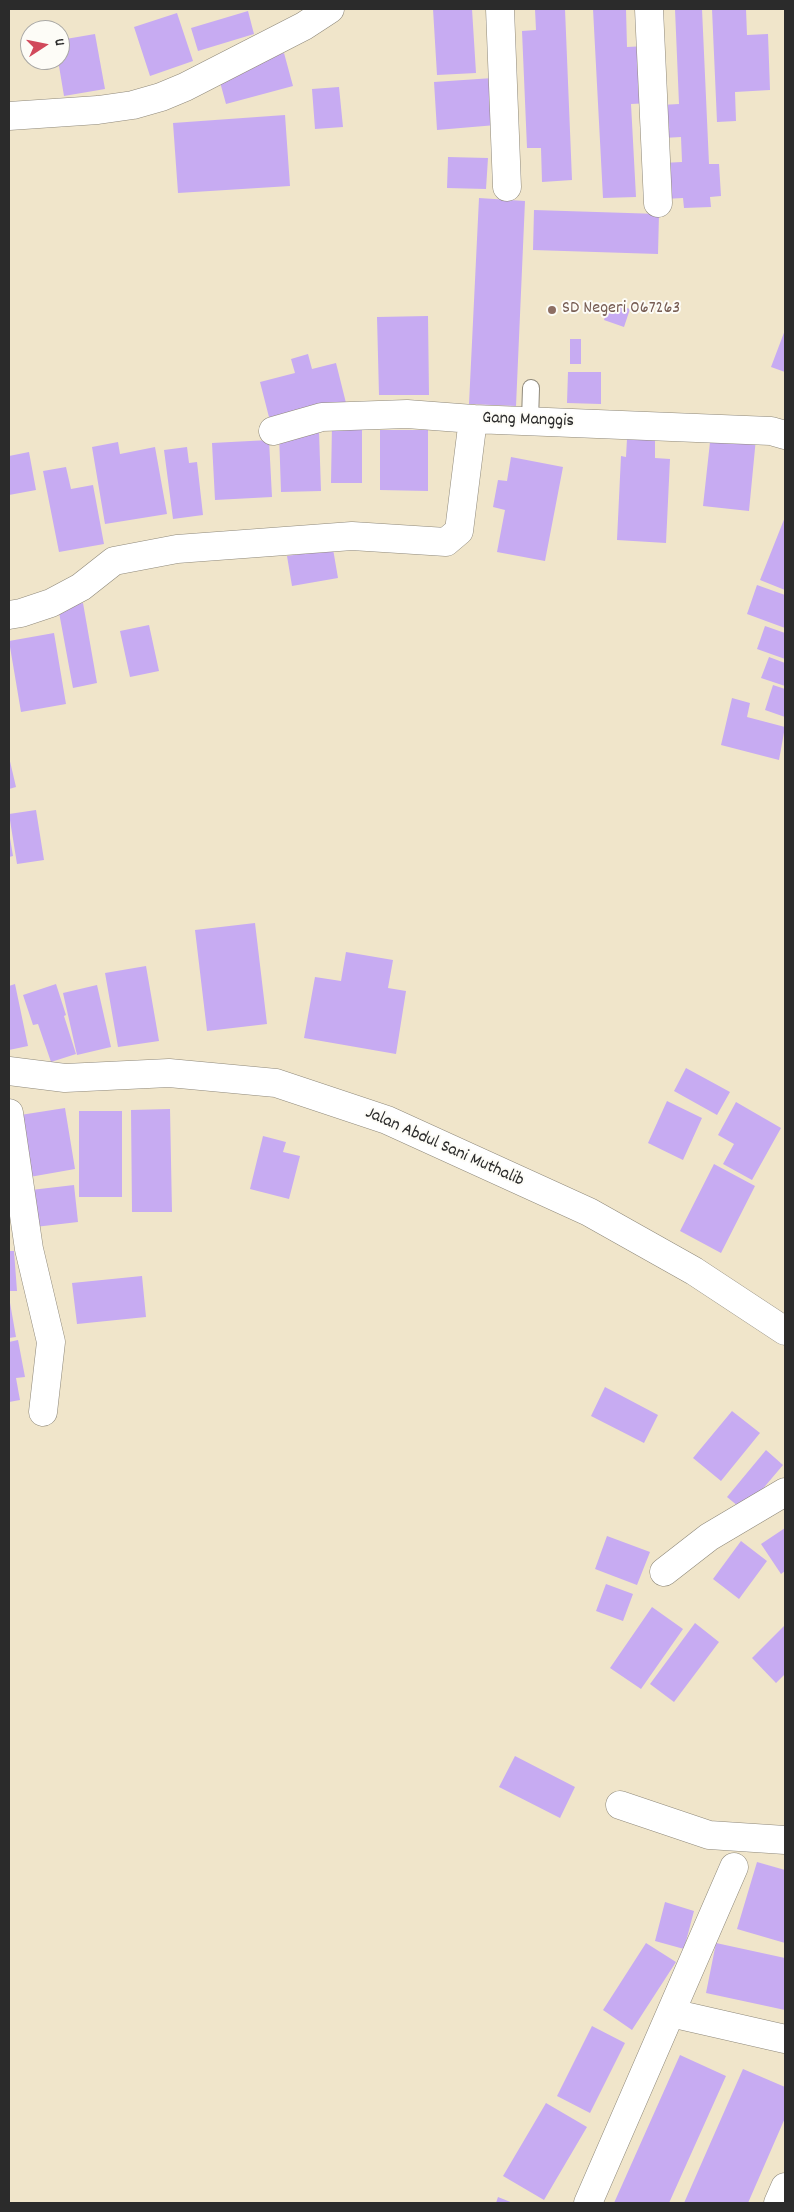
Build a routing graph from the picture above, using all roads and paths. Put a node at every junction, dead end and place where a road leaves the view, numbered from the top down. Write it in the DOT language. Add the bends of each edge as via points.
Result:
graph roads {
  1 [pos="330,9"];
  2 [pos="500,9"];
  3 [pos="649,9"];
  4 [pos="9,116"];
  5 [pos="507,188"];
  6 [pos="658,203"];
  7 [pos="531,388"];
  8 [pos="473,419"];
  9 [pos="530,420"];
  10 [pos="273,430"];
  11 [pos="785,435"];
  12 [pos="9,615"];
  13 [pos="9,1071"];
  14 [pos="9,1114"];
  15 [pos="785,1331"];
  16 [pos="43,1412"];
  17 [pos="785,1492"];
  18 [pos="664,1572"];
  19 [pos="620,1805"];
  20 [pos="785,1840"];
  21 [pos="734,1867"];
  22 [pos="671,2013"];
  23 [pos="785,2039"];
  24 [pos="785,2187"];
  25 [pos="588,2203"];
  26 [pos="778,2203"];
  1 -- 4 [label="street" via="304,26 161,97 98,110"];
  2 -- 5 [label="street"];
  3 -- 6 [label="street"];
  7 -- 9 [label="lane"];
  8 -- 9 [label="street, Gang Manggis"];
  8 -- 10 [label="street, Gang Manggis" via="407,414 322,417"];
  8 -- 12 [label="street" via="459,531 446,542 352,536 177,549 114,561 81,587 51,604"];
  9 -- 11 [label="street, Gang Manggis" via="771,431"];
  13 -- 15 [label="street, Jalan Abdul Sani Muthalib" via="65,1078 169,1073 276,1084 387,1120 589,1212 694,1272"];
  14 -- 16 [label="street" via="28,1249 51,1342"];
  17 -- 18 [label="street" via="709,1537"];
  19 -- 20 [label="street" via="709,1835"];
  21 -- 22 [label="street"];
  22 -- 23 [label="street"];
  22 -- 25 [label="street"];
  24 -- 26 [label="street"];
}
